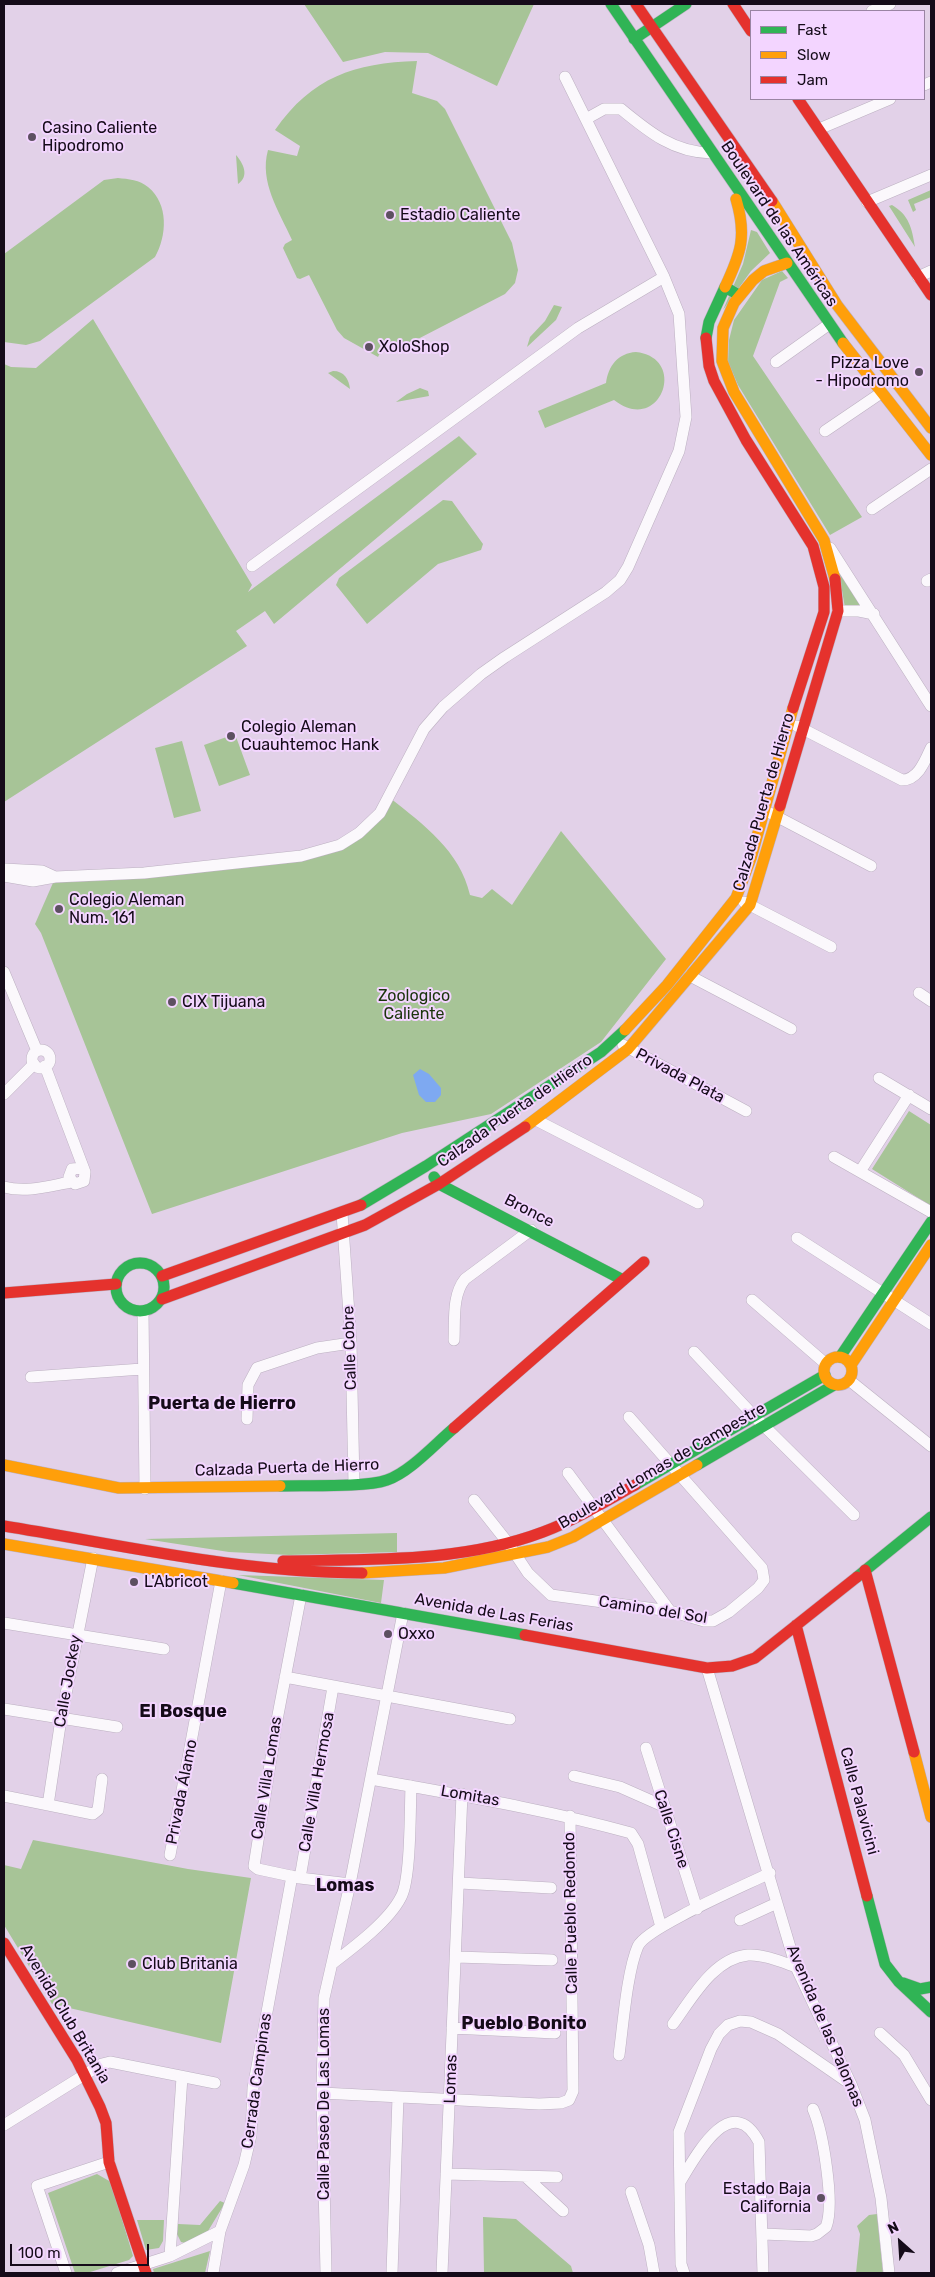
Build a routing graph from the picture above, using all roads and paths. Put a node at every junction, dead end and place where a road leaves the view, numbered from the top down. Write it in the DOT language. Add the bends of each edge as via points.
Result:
graph roads {
  1 [pos="611,4"];
  2 [pos="636,4"];
  3 [pos="686,4"];
  4 [pos="733,4"];
  5 [pos="890,4"];
  6 [pos="875,10"];
  7 [pos="652,27"];
  8 [pos="750,30"];
  9 [pos="634,39"];
  10 [pos="565,77"];
  11 [pos="799,100"];
  12 [pos="810,100"];
  13 [pos="888,100"];
  14 [pos="586,119"];
  15 [pos="823,127"];
  16 [pos="711,153"];
  17 [pos="931,175"];
  18 [pos="731,182"];
  19 [pos="872,200"];
  20 [pos="787,263"];
  21 [pos="927,275"];
  22 [pos="664,277"];
  23 [pos="725,287"];
  24 [pos="931,295"];
  25 [pos="740,296"];
  26 [pos="828,325"];
  27 [pos="776,362"];
  28 [pos="881,393"];
  29 [pos="931,428"];
  30 [pos="826,431"];
  31 [pos="931,455"];
  32 [pos="931,469"];
  33 [pos="787,482"];
  34 [pos="777,489"];
  35 [pos="872,509"];
  36 [pos="824,540"];
  37 [pos="252,566"];
  38 [pos="838,611"];
  39 [pos="824,612"];
  40 [pos="874,614"];
  41 [pos="931,706"];
  42 [pos="789,722"];
  43 [pos="802,728"];
  44 [pos="931,748"];
  45 [pos="764,811"];
  46 [pos="777,816"];
  47 [pos="871,866"];
  48 [pos="4,869"];
  49 [pos="4,876"];
  50 [pos="55,877"];
  51 [pos="736,898"];
  52 [pos="750,905"];
  53 [pos="831,947"];
  54 [pos="4,972"];
  55 [pos="690,976"];
  56 [pos="919,993"];
  57 [pos="931,1000"];
  58 [pos="790,1030"];
  59 [pos="616,1040"];
  60 [pos="628,1049"];
  61 [pos="40,1065"];
  62 [pos="879,1078"];
  63 [pos="4,1094"];
  64 [pos="909,1095"];
  65 [pos="931,1109"];
  66 [pos="746,1111"];
  67 [pos="536,1120"];
  68 [pos="834,1157"];
  69 [pos="426,1166"];
  70 [pos="861,1170"];
  71 [pos="439,1184"];
  72 [pos="4,1186"];
  73 [pos="698,1203"];
  74 [pos="931,1212"];
  75 [pos="342,1213"];
  76 [pos="931,1222"];
  77 [pos="531,1230"];
  78 [pos="344,1233"];
  79 [pos="797,1238"];
  80 [pos="931,1245"];
  81 [pos="644,1262"];
  82 [pos="162,1276"];
  83 [pos="623,1280"];
  84 [pos="116,1284"];
  85 [pos="4,1293"];
  86 [pos="884,1293"];
  87 [pos="162,1299"];
  88 [pos="895,1299"];
  89 [pos="752,1300"];
  90 [pos="143,1312"];
  91 [pos="931,1324"];
  92 [pos="454,1340"];
  93 [pos="351,1342"];
  94 [pos="694,1352"];
  95 [pos="840,1357"];
  96 [pos="851,1365"];
  97 [pos="142,1370"];
  98 [pos="825,1370"];
  99 [pos="31,1376"];
  100 [pos="849,1380"];
  101 [pos="834,1385"];
  102 [pos="754,1416"];
  103 [pos="629,1417"];
  104 [pos="247,1419"];
  105 [pos="764,1426"];
  106 [pos="931,1446"];
  107 [pos="672,1464"];
  108 [pos="4,1465"];
  109 [pos="568,1473"];
  110 [pos="681,1476"];
  111 [pos="354,1484"];
  112 [pos="145,1489"];
  113 [pos="474,1500"];
  114 [pos="595,1508"];
  115 [pos="854,1515"];
  116 [pos="931,1517"];
  117 [pos="604,1521"];
  118 [pos="4,1526"];
  119 [pos="508,1542"];
  120 [pos="4,1544"];
  121 [pos="516,1555"];
  122 [pos="93,1558"];
  123 [pos="230,1563"];
  124 [pos="865,1570"];
  125 [pos="222,1581"];
  126 [pos="301,1595"];
  127 [pos="670,1611"];
  128 [pos="403,1613"];
  129 [pos="4,1623"];
  130 [pos="796,1625"];
  131 [pos="76,1635"];
  132 [pos="164,1649"];
  133 [pos="707,1668"];
  134 [pos="285,1678"];
  135 [pos="333,1687"];
  136 [pos="386,1697"];
  137 [pos="4,1709"];
  138 [pos="61,1719"];
  139 [pos="510,1719"];
  140 [pos="117,1728"];
  141 [pos="646,1748"];
  142 [pos="574,1776"];
  143 [pos="102,1779"];
  144 [pos="371,1779"];
  145 [pos="411,1786"];
  146 [pos="462,1794"];
  147 [pos="4,1796"];
  148 [pos="48,1805"];
  149 [pos="663,1806"];
  150 [pos="570,1816"];
  151 [pos="931,1817"];
  152 [pos="170,1855"];
  153 [pos="770,1873"];
  154 [pos="296,1877"];
  155 [pos="460,1883"];
  156 [pos="350,1884"];
  157 [pos="551,1888"];
  158 [pos="778,1903"];
  159 [pos="697,1909"];
  160 [pos="740,1920"];
  161 [pos="661,1927"];
  162 [pos="4,1943"];
  163 [pos="456,1957"];
  164 [pos="552,1960"];
  165 [pos="332,1963"];
  166 [pos="796,1967"];
  167 [pos="899,1982"];
  168 [pos="931,1987"];
  169 [pos="931,2012"];
  170 [pos="673,2024"];
  171 [pos="452,2028"];
  172 [pos="555,2032"];
  173 [pos="880,2032"];
  174 [pos="619,2055"];
  175 [pos="85,2075"];
  176 [pos="182,2077"];
  177 [pos="215,2083"];
  178 [pos="851,2084"];
  179 [pos="322,2093"];
  180 [pos="398,2098"];
  181 [pos="451,2100"];
  182 [pos="931,2100"];
  183 [pos="813,2109"];
  184 [pos="5,2120"];
  185 [pos="109,2162"];
  186 [pos="446,2174"];
  187 [pos="526,2177"];
  188 [pos="557,2177"];
  189 [pos="680,2182"];
  190 [pos="630,2192"];
  191 [pos="563,2211"];
  192 [pos="220,2231"];
  193 [pos="763,2234"];
  194 [pos="170,2256"];
  195 [pos="144,2269"];
  196 [pos="66,2273"];
  197 [pos="117,2273"];
  198 [pos="213,2273"];
  199 [pos="326,2273"];
  200 [pos="392,2273"];
  201 [pos="442,2273"];
  202 [pos="654,2273"];
  203 [pos="684,2273"];
  204 [pos="763,2273"];
  205 [pos="890,2273"];
  1 -- 9 [label="main road, Boulevard de las Américas"];
  2 -- 7 [label="main road, Boulevard de las Américas"];
  3 -- 7 [label="main road"];
  4 -- 8 [label="main road"];
  5 -- 6 [label="street"];
  7 -- 9 [label="main road"];
  7 -- 29 [label="main road, Boulevard de las Américas" via="765,190 837,306"];
  9 -- 16 [label="main road, Boulevard de las Américas"];
  10 -- 14 [label="street"];
  11 -- 15 [label="main road"];
  12 -- 15 [label="main road"];
  13 -- 15 [label="street"];
  14 -- 16 [label="street" via="604,110 621,109 664,141 697,153"];
  14 -- 22 [label="street"];
  15 -- 19 [label="main road"];
  16 -- 18 [label="main road, Boulevard de las Américas"];
  17 -- 19 [label="street"];
  18 -- 20 [label="main road, Boulevard de las Américas"];
  18 -- 23 [label="main road, Calzada Puerta de Hierro" via="744,233 743,246"];
  19 -- 21 [label="main road"];
  20 -- 25 [label="main road, Calzada Puerta de Hierro" via="763,270"];
  20 -- 26 [label="main road, Boulevard de las Américas"];
  21 -- 24 [label="main road"];
  22 -- 37 [label="street" via="578,328"];
  22 -- 50 [label="street" via="681,321 686,389 684,432 679,451 620,580 505,656 450,702 424,729 380,813 340,845 301,856 144,873"];
  23 -- 25 [label="main road"];
  23 -- 34 [label="main road, Calzada Puerta de Hierro" via="708,329 706,352 709,366 742,433"];
  25 -- 33 [label="main road, Calzada Puerta de Hierro" via="724,322 721,338 723,369"];
  26 -- 27 [label="street"];
  26 -- 28 [label="main road, Boulevard de las Américas"];
  28 -- 30 [label="street"];
  28 -- 31 [label="main road, Boulevard de las Américas"];
  32 -- 35 [label="street"];
  33 -- 34 [label="main road"];
  33 -- 36 [label="main road, Calzada Puerta de Hierro"];
  34 -- 39 [label="main road, Calzada Puerta de Hierro" via="813,546 824,587"];
  36 -- 38 [label="main road, Calzada Puerta de Hierro" via="836,584"];
  36 -- 40 [label="street"];
  38 -- 39 [label="main road"];
  38 -- 40 [label="street"];
  38 -- 43 [label="main road, Calzada Puerta de Hierro"];
  39 -- 42 [label="main road, Calzada Puerta de Hierro"];
  40 -- 41 [label="street"];
  42 -- 43 [label="street"];
  42 -- 45 [label="main road, Calzada Puerta de Hierro"];
  43 -- 44 [label="street" via="902,780 918,773"];
  43 -- 46 [label="main road, Calzada Puerta de Hierro"];
  45 -- 46 [label="street"];
  45 -- 51 [label="main road, Calzada Puerta de Hierro"];
  46 -- 47 [label="street"];
  46 -- 52 [label="main road, Calzada Puerta de Hierro"];
  48 -- 50 [label="street" via="42,870"];
  49 -- 50 [label="street" via="33,881"];
  51 -- 52 [label="street"];
  51 -- 59 [label="main road, Calzada Puerta de Hierro"];
  52 -- 53 [label="street"];
  52 -- 55 [label="main road, Calzada Puerta de Hierro"];
  54 -- 61 [label="street" via="37,1051 32,1057"];
  55 -- 58 [label="street"];
  55 -- 60 [label="main road, Calzada Puerta de Hierro"];
  56 -- 57 [label="street"];
  59 -- 60 [label="street, Privada Plata"];
  59 -- 69 [label="main road, Calzada Puerta de Hierro"];
  60 -- 66 [label="street, Privada Plata"];
  60 -- 67 [label="main road, Calzada Puerta de Hierro"];
  61 -- 63 [label="street"];
  61 -- 72 [label="street" via="82,1168 72,1169 68,1177 71,1182 14,1190"];
  62 -- 64 [label="street"];
  64 -- 65 [label="street"];
  64 -- 70 [label="street"];
  67 -- 71 [label="main road, Calzada Puerta de Hierro"];
  67 -- 73 [label="street"];
  68 -- 70 [label="street"];
  69 -- 71 [label="main road, Bronce"];
  69 -- 75 [label="main road, Calzada Puerta de Hierro" via="360,1206"];
  70 -- 74 [label="street"];
  71 -- 77 [label="main road, Bronce"];
  71 -- 78 [label="main road, Calzada Puerta de Hierro" via="365,1225"];
  75 -- 78 [label="street, Calle Cobre"];
  75 -- 82 [label="main road, Calzada Puerta de Hierro"];
  76 -- 86 [label="main road"];
  77 -- 83 [label="main road, Bronce"];
  77 -- 92 [label="street" via="465,1279 459,1287"];
  78 -- 87 [label="main road, Calzada Puerta de Hierro"];
  78 -- 93 [label="street, Calle Cobre"];
  79 -- 86 [label="street"];
  80 -- 88 [label="main road"];
  81 -- 83 [label="main road, Calzada Puerta de Hierro"];
  82 -- 84 [label="main road" via="151,1265 135,1263 121,1272"];
  82 -- 87 [label="main road"];
  83 -- 111 [label="main road, Calzada Puerta de Hierro" via="411,1466 387,1480"];
  84 -- 85 [label="main road"];
  84 -- 90 [label="main road" via="121,1303"];
  86 -- 88 [label="street"];
  86 -- 95 [label="main road"];
  87 -- 90 [label="main road"];
  88 -- 91 [label="street"];
  88 -- 96 [label="main road"];
  89 -- 98 [label="street"];
  90 -- 97 [label="street"];
  93 -- 104 [label="street" via="317,1348 257,1368 248,1385"];
  93 -- 111 [label="street, Calle Cobre"];
  94 -- 102 [label="street"];
  95 -- 96 [label="main road"];
  95 -- 98 [label="main road" via="831,1359"];
  96 -- 100 [label="main road"];
  97 -- 99 [label="street"];
  97 -- 112 [label="street"];
  98 -- 101 [label="main road"];
  98 -- 102 [label="main road, Boulevard Lomas de Campestre"];
  100 -- 101 [label="main road"];
  100 -- 106 [label="street"];
  101 -- 105 [label="main road, Boulevard Lomas de Campestre"];
  102 -- 105 [label="street"];
  102 -- 107 [label="main road, Boulevard Lomas de Campestre"];
  103 -- 107 [label="street"];
  105 -- 110 [label="main road, Boulevard Lomas de Campestre"];
  105 -- 115 [label="street"];
  107 -- 110 [label="street"];
  107 -- 114 [label="main road, Boulevard Lomas de Campestre"];
  108 -- 112 [label="main road, Calzada Puerta de Hierro" via="119,1488"];
  109 -- 114 [label="street"];
  110 -- 117 [label="main road, Boulevard Lomas de Campestre"];
  110 -- 127 [label="street, Camino del Sol" via="750,1552 762,1568 764,1580 729,1612 713,1621"];
  111 -- 112 [label="main road, Calzada Puerta de Hierro"];
  113 -- 119 [label="street, Camino del Sol"];
  114 -- 117 [label="street"];
  114 -- 119 [label="main road, Boulevard Lomas de Campestre" via="544,1532"];
  116 -- 124 [label="main road, Avenida de Las Ferias"];
  117 -- 121 [label="main road, Boulevard Lomas de Campestre" via="560,1543"];
  117 -- 127 [label="street"];
  118 -- 123 [label="main road, Boulevard Lomas de Campestre"];
  119 -- 121 [label="street, Camino del Sol"];
  119 -- 123 [label="main road, Boulevard Lomas de Campestre" via="422,1557"];
  120 -- 122 [label="main road, Avenida de Las Ferias"];
  121 -- 123 [label="main road, Boulevard Lomas de Campestre" via="444,1568 379,1573 271,1570"];
  121 -- 127 [label="street, Camino del Sol" via="538,1585 551,1595"];
  122 -- 125 [label="main road, Avenida de Las Ferias"];
  122 -- 131 [label="street, Calle Jockey"];
  124 -- 130 [label="main road, Avenida de Las Ferias"];
  124 -- 151 [label="main road"];
  125 -- 126 [label="main road, Avenida de Las Ferias"];
  125 -- 152 [label="street, Privada Álamo"];
  126 -- 128 [label="main road, Avenida de Las Ferias"];
  126 -- 134 [label="street, Calle Villa Lomas"];
  128 -- 133 [label="main road, Avenida de Las Ferias"];
  128 -- 136 [label="street, Calle Paseo De Las Lomas"];
  129 -- 131 [label="street"];
  130 -- 133 [label="main road, Avenida de Las Ferias" via="741,1666"];
  130 -- 167 [label="main road, Calle Palavicini" via="885,1964"];
  131 -- 132 [label="street"];
  131 -- 138 [label="street, Calle Jockey"];
  133 -- 153 [label="street, Avenida de las Palomas"];
  134 -- 135 [label="street"];
  134 -- 154 [label="street, Calle Villa Lomas" via="254,1866"];
  135 -- 136 [label="street"];
  135 -- 154 [label="street, Calle Villa Hermosa"];
  136 -- 139 [label="street"];
  136 -- 144 [label="street, Calle Paseo De Las Lomas"];
  137 -- 138 [label="street"];
  138 -- 140 [label="street"];
  138 -- 148 [label="street, Calle Jockey"];
  141 -- 149 [label="street, Calle Cisne"];
  142 -- 149 [label="street" via="620,1787"];
  143 -- 148 [label="street" via="96,1812"];
  144 -- 145 [label="street, Lomitas"];
  144 -- 156 [label="street, Calle Paseo De Las Lomas"];
  145 -- 146 [label="street, Lomitas"];
  145 -- 165 [label="street" via="402,1896 384,1918"];
  146 -- 150 [label="street, Lomitas"];
  146 -- 155 [label="street, Lomas"];
  147 -- 148 [label="street"];
  149 -- 159 [label="street, Calle Cisne"];
  150 -- 161 [label="street, Lomitas" via="635,1836"];
  150 -- 181 [label="street, Calle Pueblo Redondo" via="574,2091 569,2100 561,2103"];
  153 -- 158 [label="street, Avenida de las Palomas"];
  153 -- 159 [label="street"];
  154 -- 156 [label="street, Calle Villa Lomas"];
  154 -- 192 [label="street, Cerrada Campinas" via="253,2088 251,2135 244,2165"];
  155 -- 157 [label="street"];
  155 -- 163 [label="street, Lomas"];
  156 -- 165 [label="street, Calle Paseo De Las Lomas"];
  158 -- 160 [label="street"];
  158 -- 166 [label="street, Avenida de las Palomas"];
  159 -- 161 [label="street"];
  161 -- 174 [label="street" via="638,1945 633,1960"];
  162 -- 175 [label="main road, Avenida Club Britania"];
  163 -- 164 [label="street"];
  163 -- 171 [label="street, Lomas"];
  165 -- 179 [label="street, Calle Paseo De Las Lomas" via="323,2014"];
  166 -- 170 [label="street" via="747,1955 726,1963 705,1981"];
  166 -- 178 [label="street, Avenida de las Palomas"];
  167 -- 168 [label="main road" via="920,1989"];
  167 -- 169 [label="main road, Calle Palavicini"];
  171 -- 172 [label="street"];
  171 -- 181 [label="street, Lomas"];
  173 -- 182 [label="street" via="904,2055"];
  175 -- 176 [label="street" via="110,2062"];
  175 -- 184 [label="street"];
  175 -- 185 [label="main road, Avenida Club Britania" via="106,2123"];
  176 -- 177 [label="street"];
  176 -- 194 [label="street"];
  178 -- 189 [label="street" via="778,2034 751,2022 728,2025 711,2049 679,2132"];
  178 -- 205 [label="street, Avenida de las Palomas" via="865,2120 881,2198"];
  179 -- 180 [label="street"];
  179 -- 199 [label="street, Calle Paseo De Las Lomas"];
  180 -- 181 [label="street"];
  180 -- 200 [label="street"];
  181 -- 186 [label="street, Lomas"];
  183 -- 193 [label="street" via="822,2141 828,2197 826,2227 811,2236"];
  185 -- 195 [label="main road, Avenida Club Britania"];
  185 -- 196 [label="street" via="37,2186"];
  186 -- 187 [label="street"];
  186 -- 201 [label="street, Lomas"];
  187 -- 188 [label="street"];
  187 -- 191 [label="street"];
  189 -- 193 [label="street" via="711,2135 727,2124 742,2123 753,2130 759,2142"];
  189 -- 203 [label="street" via="681,2264"];
  190 -- 202 [label="street" via="649,2245"];
  192 -- 194 [label="street"];
  192 -- 198 [label="street, Cerrada Campinas"];
  193 -- 204 [label="street"];
  194 -- 195 [label="street"];
  195 -- 197 [label="street"];
}
